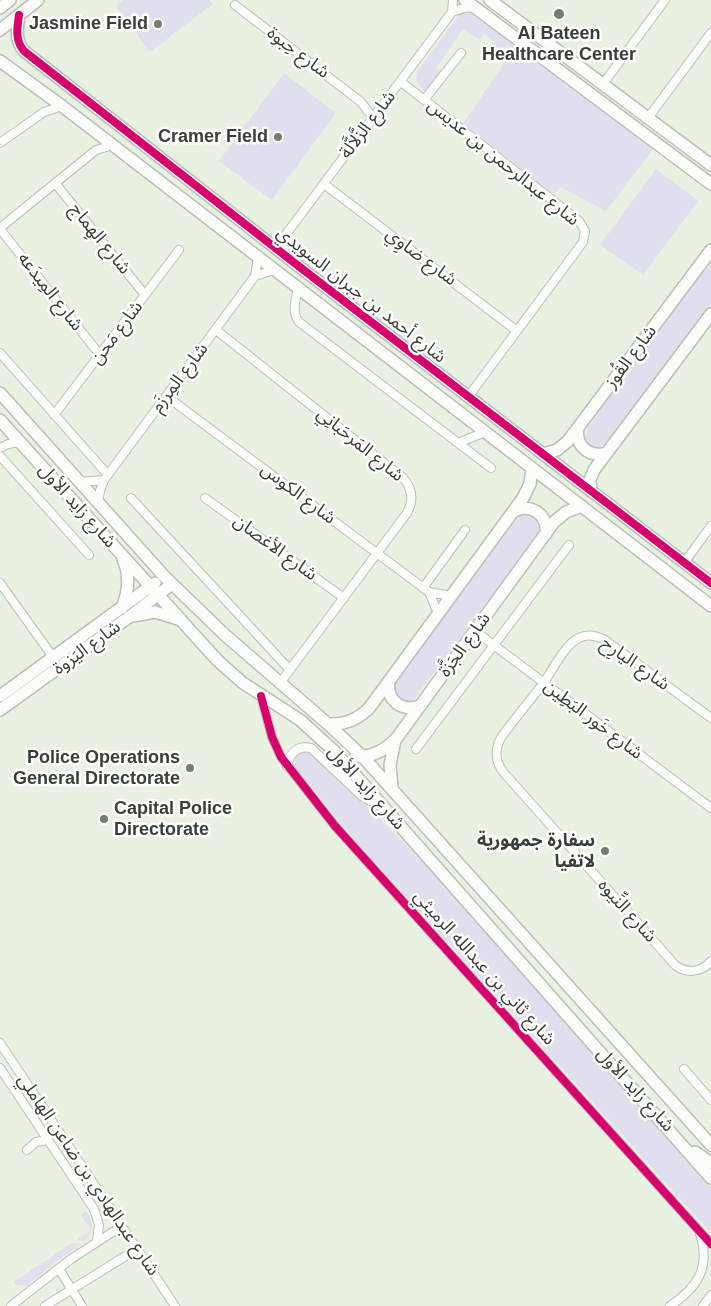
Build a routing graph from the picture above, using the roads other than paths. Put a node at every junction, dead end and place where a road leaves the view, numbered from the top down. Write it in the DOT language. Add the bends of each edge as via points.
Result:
graph roads {
  1 [pos="10,0"];
  2 [pos="38,0"];
  3 [pos="453,0"];
  4 [pos="490,0"];
  5 [pos="665,0"];
  6 [pos="470,3"];
  7 [pos="235,5"];
  8 [pos="0,8"];
  9 [pos="452,12"];
  10 [pos="19,15"];
  11 [pos="0,30"];
  12 [pos="711,33"];
  13 [pos="461,53"];
  14 [pos="0,61"];
  15 [pos="42,66"];
  16 [pos="26,78"];
  17 [pos="400,81"];
  18 [pos="602,84"];
  19 [pos="47,95"];
  20 [pos="424,100"];
  21 [pos="361,102"];
  22 [pos="62,106"];
  23 [pos="381,107"];
  24 [pos="634,108"];
  25 [pos="44,112"];
  26 [pos="373,118"];
  27 [pos="648,118"];
  28 [pos="624,119"];
  29 [pos="99,135"];
  30 [pos="671,135"];
  31 [pos="0,143"];
  32 [pos="113,145"];
  33 [pos="661,147"];
  34 [pos="96,150"];
  35 [pos="710,162"];
  36 [pos="55,183"];
  37 [pos="324,184"];
  38 [pos="711,184"];
  39 [pos="0,228"];
  40 [pos="284,237"];
  41 [pos="262,238"];
  42 [pos="248,249"];
  43 [pos="179,250"];
  44 [pos="711,250"];
  45 [pos="284,256"];
  46 [pos="258,257"];
  47 [pos="274,270"];
  48 [pos="256,276"];
  49 [pos="298,288"];
  50 [pos="145,295"];
  51 [pos="710,317"];
  52 [pos="216,330"];
  53 [pos="517,331"];
  54 [pos="0,353"];
  55 [pos="412,354"];
  56 [pos="100,355"];
  57 [pos="401,367"];
  58 [pos="447,380"];
  59 [pos="0,393"];
  60 [pos="435,394"];
  61 [pos="166,396"];
  62 [pos="468,396"];
  63 [pos="54,415"];
  64 [pos="0,420"];
  65 [pos="578,428"];
  66 [pos="485,432"];
  67 [pos="19,442"];
  68 [pos="458,443"];
  69 [pos="0,448"];
  70 [pos="607,453"];
  71 [pos="543,454"];
  72 [pos="0,456"];
  73 [pos="490,468"];
  74 [pos="532,468"];
  75 [pos="106,477"];
  76 [pos="80,482"];
  77 [pos="591,491"];
  78 [pos="131,498"];
  79 [pos="206,498"];
  80 [pos="98,503"];
  81 [pos="582,506"];
  82 [pos="514,511"];
  83 [pos="711,526"];
  84 [pos="465,530"];
  85 [pos="546,534"];
  86 [pos="569,545"];
  87 [pos="377,553"];
  88 [pos="89,555"];
  89 [pos="122,555"];
  90 [pos="684,563"];
  91 [pos="168,580"];
  92 [pos="0,583"];
  93 [pos="711,583"];
  94 [pos="426,590"];
  95 [pos="154,591"];
  96 [pos="451,596"];
  97 [pos="344,598"];
  98 [pos="711,606"];
  99 [pos="122,608"];
  100 [pos="438,613"];
  101 [pos="129,617"];
  102 [pos="182,622"];
  103 [pos="475,631"];
  104 [pos="494,645"];
  105 [pos="53,657"];
  106 [pos="290,670"];
  107 [pos="389,681"];
  108 [pos="280,683"];
  109 [pos="544,683"];
  110 [pos="0,696"];
  111 [pos="261,696"];
  112 [pos="420,706"];
  113 [pos="0,710"];
  114 [pos="711,718"];
  115 [pos="328,724"];
  116 [pos="396,738"];
  117 [pos="416,749"];
  118 [pos="334,751"];
  119 [pos="362,757"];
  120 [pos="287,766"];
  121 [pos="392,789"];
  122 [pos="384,808"];
  123 [pos="711,808"];
  124 [pos="711,961"];
  125 [pos="0,1043"];
  126 [pos="0,1068"];
  127 [pos="684,1069"];
  128 [pos="711,1100"];
  129 [pos="48,1140"];
  130 [pos="711,1145"];
  131 [pos="686,1148"];
  132 [pos="27,1150"];
  133 [pos="711,1164"];
  134 [pos="711,1178"];
  135 [pos="122,1226"];
  136 [pos="698,1230"];
  137 [pos="97,1241"];
  138 [pos="711,1244"];
  139 [pos="137,1249"];
  140 [pos="59,1269"];
  141 [pos="72,1290"];
  142 [pos="711,1295"];
  143 [pos="674,1305"];
  144 [pos="11,1306"];
  145 [pos="45,1306"];
  146 [pos="82,1306"];
  147 [pos="176,1306"];
  148 [pos="702,1306"];
  1 -- 8 [label="street"];
  2 -- 10 [label="street"];
  3 -- 9 [label="street"];
  4 -- 18 [label="street"];
  5 -- 18 [label="street"];
  6 -- 9 [label="street"];
  6 -- 28 [label="street"];
  7 -- 21 [label="street, شارع حِبوة"];
  9 -- 17 [label="street, شارع الزَّلاَّلة"];
  10 -- 11 [label="street"];
  10 -- 15 [label="street, شارع أحمد بن جبران السويدي" via="17,32 20,46"];
  12 -- 27 [label="street"];
  13 -- 20 [label="street"];
  14 -- 16 [label="street, شارع أحمد بن جبران السويدي"];
  15 -- 16 [label="street" via="30,68"];
  15 -- 41 [label="street, شارع أحمد بن جبران السويدي"];
  16 -- 19 [label="street, شارع أحمد بن جبران السويدي"];
  17 -- 20 [label="street, شارع عبدالرحمن بن عديس"];
  17 -- 23 [label="street, شارع الزَّلاَّلة"];
  18 -- 24 [label="street"];
  19 -- 22 [label="street, شارع أحمد بن جبران السويدي"];
  19 -- 25 [label="street"];
  20 -- 53 [label="street, شارع عبدالرحمن بن عديس" via="580,221 584,228 584,242"];
  21 -- 23 [label="street, شارع حِبوة"];
  21 -- 26 [label="street, شارع حِبوة"];
  22 -- 25 [label="street"];
  22 -- 29 [label="street, شارع أحمد بن جبران السويدي"];
  23 -- 26 [label="street, شارع الزَّلاَّلة"];
  24 -- 27 [label="street"];
  24 -- 28 [label="street"];
  25 -- 31 [label="street"];
  26 -- 37 [label="street, شارع الزَّلاَّلة"];
  27 -- 30 [label="street"];
  28 -- 33 [label="street"];
  29 -- 32 [label="street, شارع أحمد بن جبران السويدي"];
  29 -- 34 [label="street"];
  30 -- 33 [label="street" via="664,139"];
  30 -- 35 [label="street"];
  32 -- 34 [label="street"];
  32 -- 42 [label="street, شارع أحمد بن جبران السويدي"];
  33 -- 38 [label="street"];
  34 -- 36 [label="street"];
  36 -- 39 [label="street"];
  36 -- 50 [label="street, شارع الهِماج"];
  37 -- 40 [label="street, شارع الزَّلاَّلة"];
  37 -- 53 [label="street, شارع ضاوِي"];
  39 -- 56 [label="street, شارع المِيدَعه"];
  40 -- 41 [label="street"];
  40 -- 45 [label="street"];
  41 -- 42 [label="street" via="250,240"];
  41 -- 45 [label="street, شارع أحمد بن جبران السويدي"];
  42 -- 46 [label="street, شارع أحمد بن جبران السويدي"];
  43 -- 50 [label="street, شارع مَحن"];
  44 -- 65 [label="street, شارع القُوز"];
  45 -- 55 [label="street, شارع أحمد بن جبران السويدي"];
  46 -- 47 [label="street, شارع أحمد بن جبران السويدي"];
  46 -- 48 [label="street"];
  47 -- 48 [label="street"];
  47 -- 49 [label="street, شارع أحمد بن جبران السويدي"];
  48 -- 52 [label="street, شارع المِرزَم"];
  49 -- 57 [label="street, شارع أحمد بن جبران السويدي"];
  49 -- 68 [label="street" via="294,311 299,322"];
  50 -- 56 [label="street, شارع مَحن"];
  51 -- 70 [label="street"];
  52 -- 61 [label="street, شارع المِرزَم"];
  52 -- 87 [label="street, شارع المَرحَبانِي" via="407,482 411,493 410,508"];
  53 -- 62 [label="street, شارع عبدالرحمن بن عديس"];
  54 -- 63 [label="street"];
  55 -- 57 [label="street" via="409,362"];
  55 -- 58 [label="street, شارع أحمد بن جبران السويدي"];
  56 -- 63 [label="street, شارع مَحن"];
  57 -- 60 [label="street, شارع أحمد بن جبران السويدي"];
  58 -- 60 [label="street" via="438,384"];
  58 -- 62 [label="street, شارع أحمد بن جبران السويدي"];
  59 -- 76 [label="street, شارع زايد الأول"];
  60 -- 66 [label="street, شارع أحمد بن جبران السويدي"];
  61 -- 75 [label="street, شارع المِرزَم"];
  61 -- 87 [label="street, شارع الكوس"];
  62 -- 71 [label="street, شارع أحمد بن جبران السويدي"];
  63 -- 75 [label="street"];
  64 -- 67 [label="street, شارع زايد الأول"];
  65 -- 70 [label="street" via="577,437 583,448 594,454"];
  65 -- 71 [label="street, شارع القُوز" via="561,448"];
  66 -- 68 [label="street"];
  66 -- 74 [label="street, شارع أحمد بن جبران السويدي"];
  67 -- 69 [label="street"];
  67 -- 89 [label="street, شارع زايد الأول"];
  68 -- 73 [label="street"];
  70 -- 77 [label="street" via="592,475"];
  71 -- 77 [label="street, شارع أحمد بن جبران السويدي"];
  72 -- 88 [label="street"];
  74 -- 81 [label="street, شارع أحمد بن جبران السويدي"];
  74 -- 82 [label="street" via="528,489"];
  75 -- 76 [label="street"];
  75 -- 80 [label="street, شارع المِرزَم"];
  76 -- 80 [label="street, شارع زايد الأول"];
  77 -- 90 [label="street, شارع أحمد بن جبران السويدي"];
  78 -- 106 [label="street"];
  79 -- 97 [label="street, شارع الأغصان"];
  80 -- 91 [label="street, شارع زايد الأول"];
  81 -- 85 [label="street, شارع الجَزَّة" via="562,515"];
  81 -- 98 [label="street, شارع أحمد بن جبران السويدي"];
  82 -- 85 [label="street" via="522,508 536,510 545,520"];
  82 -- 96 [label="street"];
  83 -- 90 [label="street"];
  84 -- 94 [label="street"];
  85 -- 103 [label="street, شارع الجَزَّة"];
  86 -- 104 [label="street"];
  87 -- 94 [label="street, شارع الكوس"];
  87 -- 97 [label="street, شارع المَرحَبانِي"];
  89 -- 95 [label="street, شارع زايد الأول"];
  89 -- 99 [label="street" via="128,580"];
  90 -- 93 [label="street, شارع أحمد بن جبران السويدي"];
  91 -- 95 [label="street, شارع اليَزوة"];
  91 -- 108 [label="street, شارع زايد الأول"];
  92 -- 105 [label="street"];
  94 -- 96 [label="street, شارع الكوس"];
  94 -- 100 [label="street, شارع الكوس"];
  95 -- 99 [label="street, شارع اليَزوة"];
  95 -- 101 [label="street, شارع اليَزوة"];
  95 -- 102 [label="street, شارع زايد الأول"];
  96 -- 100 [label="street"];
  97 -- 106 [label="street, شارع المَرحَبانِي"];
  99 -- 105 [label="street, شارع اليَزوة"];
  100 -- 107 [label="street"];
  101 -- 102 [label="street" via="155,612"];
  101 -- 113 [label="street, شارع اليَزوة"];
  102 -- 111 [label="street, شارع زايد الأول" via="217,660"];
  103 -- 104 [label="street, شارع خَور البَطِين"];
  103 -- 112 [label="street, شارع الجَزَّة"];
  104 -- 109 [label="street, شارع خَور البَطِين"];
  104 -- 117 [label="street"];
  105 -- 110 [label="street, شارع اليَزوة"];
  106 -- 108 [label="street, شارع المَرحَبانِي"];
  107 -- 112 [label="street" via="390,694 398,705 406,708"];
  107 -- 115 [label="street" via="359,717 340,724"];
  108 -- 115 [label="street, شارع زايد الأول"];
  109 -- 114 [label="street, شارع اليارِح" via="574,641 584,636 595,636 605,640"];
  109 -- 123 [label="street, شارع خَور البَطِين"];
  109 -- 124 [label="street, شارع النِّيوه" via="499,740 496,755 501,769 676,966 694,971"];
  111 -- 118 [label="street, شارع زايد الأول" via="300,720"];
  111 -- 120 [label="street, شارع ثاني بن عبدالله الرميثي" via="275,745"];
  112 -- 116 [label="street, شارع الجَزَّة"];
  115 -- 119 [label="street, شارع زايد الأول"];
  116 -- 119 [label="street, شارع الجَزَّة" via="381,751"];
  116 -- 121 [label="street" via="390,765"];
  118 -- 119 [label="street"];
  118 -- 122 [label="street, شارع زايد الأول"];
  119 -- 121 [label="street, شارع زايد الأول"];
  120 -- 122 [label="street" via="294,751 311,748 363,797"];
  120 -- 136 [label="street, شارع ثاني بن عبدالله الرميثي" via="335,826"];
  121 -- 130 [label="street, شارع زايد الأول"];
  122 -- 131 [label="street, شارع زايد الأول"];
  125 -- 135 [label="street, شارع عبدالهادي بن ضاعن الهاملي"];
  126 -- 129 [label="street, شارع عبدالهادي بن ضاعن الهاملي"];
  127 -- 128 [label="street"];
  129 -- 132 [label="street" via="36,1142"];
  129 -- 137 [label="street, شارع عبدالهادي بن ضاعن الهاملي" via="94,1209 99,1224"];
  131 -- 133 [label="street"];
  131 -- 134 [label="street, شارع زايد الأول"];
  135 -- 137 [label="street"];
  135 -- 139 [label="street, شارع عبدالهادي بن ضاعن الهاملي"];
  136 -- 138 [label="street, شارع ثاني بن عبدالله الرميثي"];
  136 -- 143 [label="street, شارع ثاني بن عبدالله الرميثي" via="705,1250 703,1271 693,1288"];
  137 -- 140 [label="street"];
  139 -- 141 [label="street"];
  139 -- 147 [label="street, شارع عبدالهادي بن ضاعن الهاملي"];
  140 -- 141 [label="street"];
  140 -- 144 [label="street"];
  141 -- 145 [label="street"];
  141 -- 146 [label="street"];
  142 -- 148 [label="street"];
}
